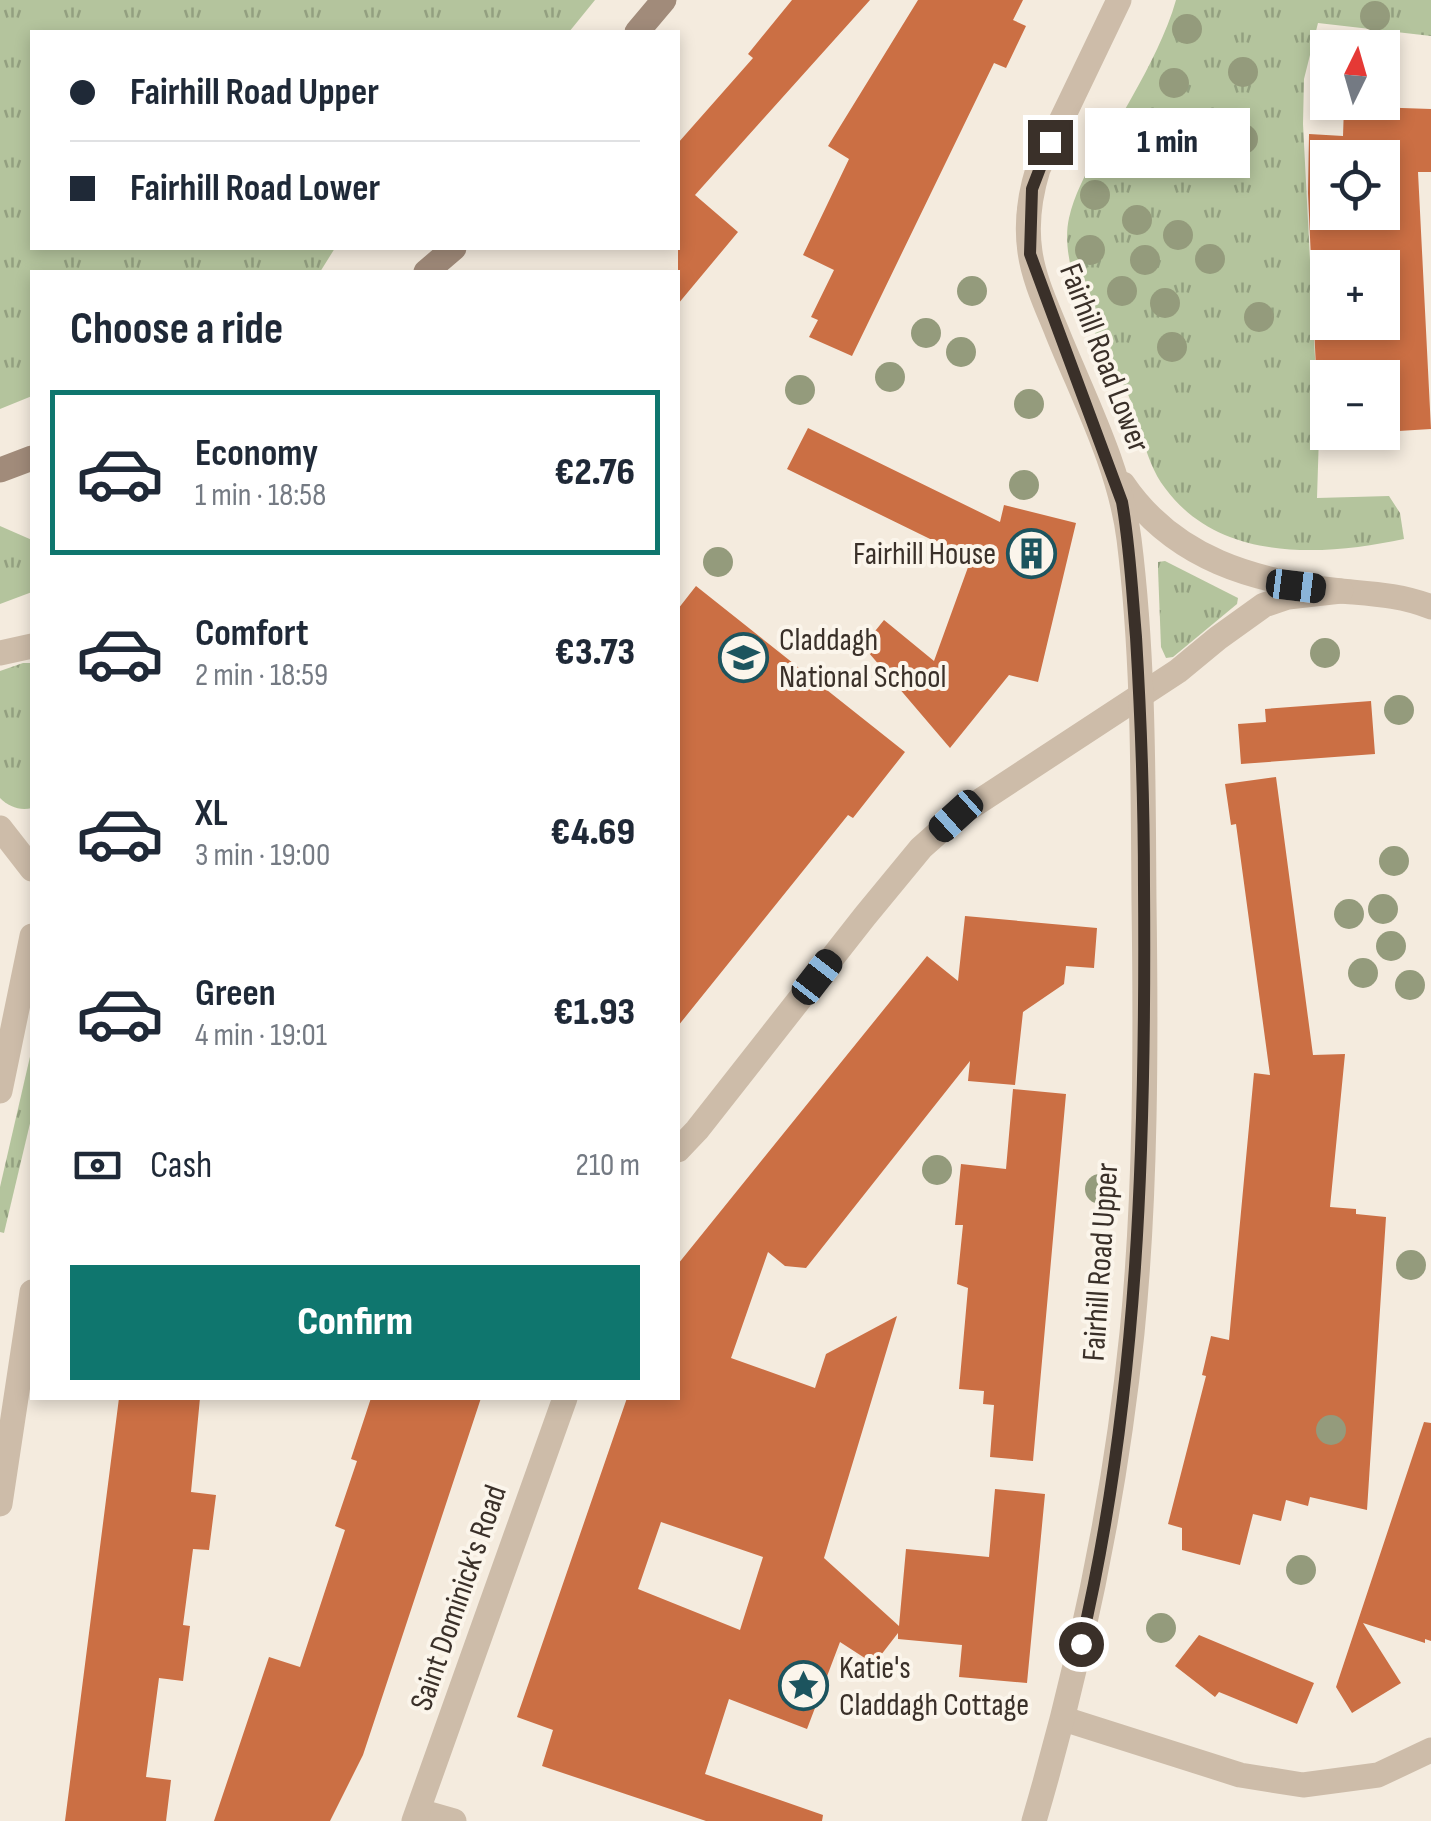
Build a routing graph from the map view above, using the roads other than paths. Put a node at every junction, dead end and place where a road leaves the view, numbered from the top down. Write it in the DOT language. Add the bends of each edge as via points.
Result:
graph roads {
  1 [pos="664,0"];
  2 [pos="1119,0"];
  3 [pos="639,30"];
  4 [pos="452,250"];
  5 [pos="428,270"];
  6 [pos="1111,465"];
  7 [pos="1340,591"];
  8 [pos="1431,607"];
  9 [pos="30,646"];
  10 [pos="0,653"];
  11 [pos="1140,697"];
  12 [pos="0,828"];
  13 [pos="30,866"];
  14 [pos="30,946"];
  15 [pos="0,1091"];
  16 [pos="680,1148"];
  17 [pos="30,1305"];
  18 [pos="564,1400"];
  19 [pos="0,1504"];
  20 [pos="1064,1719"];
  21 [pos="1431,1750"];
  22 [pos="417,1816"];
  23 [pos="454,1821"];
  24 [pos="1034,1821"];
  1 -- 3 [label="main road"];
  2 -- 6 [label="street, Fairhill Road Lower" via="1038,169 1029,231 1041,290"];
  4 -- 5 [label="main road"];
  6 -- 7 [label="street" via="1149,517 1207,558 1254,577"];
  6 -- 11 [label="street, Fairhill Road Lower" via="1129,538"];
  7 -- 8 [label="street" via="1406,597"];
  7 -- 11 [label="street" via="1264,605"];
  9 -- 10 [label="street"];
  11 -- 16 [label="street" via="956,816 921,848"];
  11 -- 20 [label="street, Fairhill Road Upper" via="1146,1028 1132,1334 1098,1568"];
  12 -- 13 [label="street"];
  14 -- 15 [label="street"];
  17 -- 19 [label="street"];
  18 -- 22 [label="street, Saint Dominick's Road"];
  20 -- 21 [label="street" via="1240,1775 1304,1785 1378,1774"];
  20 -- 24 [label="street, Fairhill Road Upper"];
  22 -- 23 [label="street"];
}
